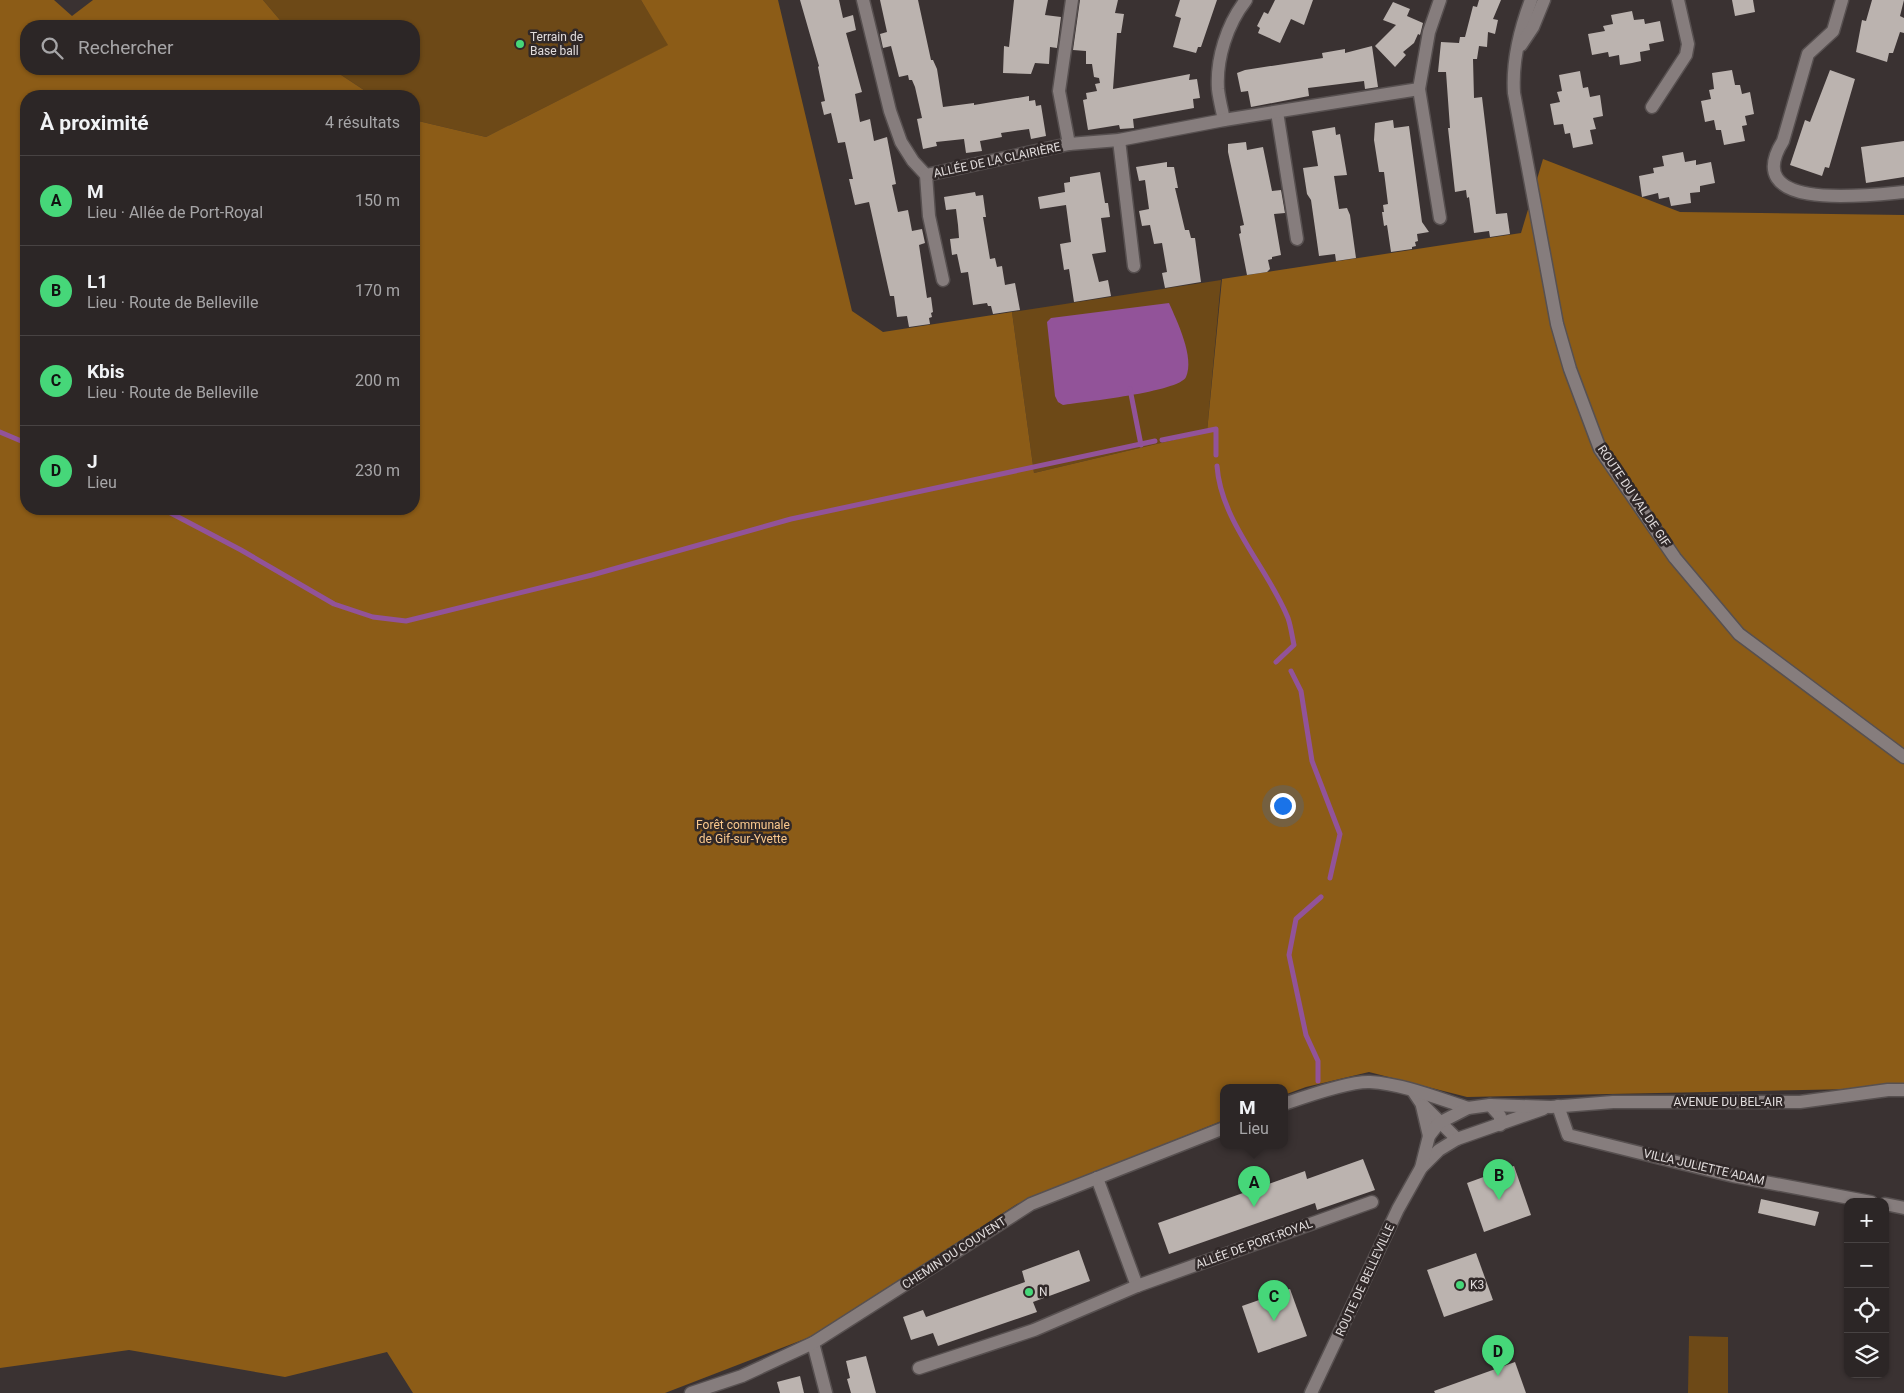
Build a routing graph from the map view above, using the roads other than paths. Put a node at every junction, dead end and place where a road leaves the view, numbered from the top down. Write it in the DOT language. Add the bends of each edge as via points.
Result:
graph roads {
  1 [pos="863,0"];
  2 [pos="1072,0"];
  3 [pos="1246,0"];
  4 [pos="1440,0"];
  5 [pos="1531,0"];
  6 [pos="1544,0"];
  7 [pos="1678,0"];
  8 [pos="1842,0"];
  9 [pos="1518,49"];
  10 [pos="1419,89"];
  11 [pos="1652,107"];
  12 [pos="1278,112"];
  13 [pos="1224,120"];
  14 [pos="1119,140"];
  15 [pos="1069,144"];
  16 [pos="926,175"];
  17 [pos="1904,192"];
  18 [pos="1440,218"];
  19 [pos="1297,239"];
  20 [pos="1134,266"];
  21 [pos="943,280"];
  22 [pos="1904,757"];
  23 [pos="1904,1090"];
  24 [pos="1414,1091"];
  25 [pos="1288,1103"];
  26 [pos="1421,1103"];
  27 [pos="1490,1105"];
  28 [pos="1554,1106"];
  29 [pos="1468,1108"];
  30 [pos="1439,1123"];
  31 [pos="1500,1125"];
  32 [pos="1220,1130"];
  33 [pos="1429,1136"];
  34 [pos="1457,1139"];
  35 [pos="1421,1168"];
  36 [pos="1097,1178"];
  37 [pos="1850,1198"];
  38 [pos="1372,1202"];
  39 [pos="1889,1205"];
  40 [pos="1904,1208"];
  41 [pos="1137,1286"];
  42 [pos="813,1343"];
  43 [pos="919,1368"];
  44 [pos="691,1393"];
  45 [pos="826,1393"];
  46 [pos="1311,1393"];
  1 -- 16 [label="street, ALLÉE DE LA CLAIRIÈRE" via="901,142"];
  2 -- 15 [label="street, ALLÉE DE LA CLAIRIÈRE" via="1059,91"];
  3 -- 13 [label="street" via="1236,12 1223,44 1218,88"];
  4 -- 10 [label="street" via="1429,32"];
  5 -- 9 [label="street, ROUTE DU VAL DE GIF" via="1522,23"];
  6 -- 9 [label="street, ROUTE DU VAL DE GIF" via="1533,27"];
  7 -- 11 [label="street" via="1688,44 1686,55"];
  8 -- 17 [label="street" via="1832,31 1808,54 1774,167 1778,178 1788,188 1804,194 1872,197"];
  9 -- 22 [label="street, ROUTE DU VAL DE GIF" via="1514,93 1545,267 1570,369 1600,449 1675,558 1739,634"];
  10 -- 12 [label="street, ALLÉE DE LA CLAIRIÈRE"];
  10 -- 18 [label="street"];
  12 -- 13 [label="street, ALLÉE DE LA CLAIRIÈRE"];
  12 -- 19 [label="street"];
  13 -- 14 [label="street, ALLÉE DE LA CLAIRIÈRE"];
  14 -- 15 [label="street, ALLÉE DE LA CLAIRIÈRE"];
  14 -- 20 [label="street"];
  15 -- 16 [label="street, ALLÉE DE LA CLAIRIÈRE"];
  16 -- 21 [label="street, ALLÉE DE LA CLAIRIÈRE" via="929,216"];
  23 -- 28 [label="street, AVENUE DU BEL-AIR" via="1800,1102 1613,1102"];
  24 -- 25 [label="street" via="1369,1082 1311,1094"];
  24 -- 26 [label="street"];
  24 -- 29 [label="street"];
  26 -- 30 [label="street"];
  26 -- 33 [label="street"];
  27 -- 28 [label="street, ROUTE DE BELLEVILLE"];
  27 -- 29 [label="street, ROUTE DE BELLEVILLE"];
  27 -- 31 [label="street" via="1500,1116"];
  28 -- 31 [label="street, ROUTE DE BELLEVILLE"];
  28 -- 37 [label="street, VILLA JULIETTE ADAM" via="1568,1135 1733,1176"];
  29 -- 30 [label="street, ROUTE DE BELLEVILLE"];
  30 -- 33 [label="street, ROUTE DE BELLEVILLE"];
  30 -- 34 [label="street"];
  31 -- 34 [label="street, ROUTE DE BELLEVILLE"];
  32 -- 36 [label="street, CHEMIN DU COUVENT"];
  33 -- 35 [label="street, ROUTE DE BELLEVILLE"];
  34 -- 35 [label="street, ROUTE DE BELLEVILLE" via="1439,1150"];
  35 -- 46 [label="street, ROUTE DE BELLEVILLE" via="1398,1209"];
  36 -- 41 [label="street"];
  36 -- 42 [label="street, CHEMIN DU COUVENT" via="1031,1204"];
  38 -- 41 [label="street, ALLÉE DE PORT-ROYAL"];
  39 -- 40 [label="street"];
  41 -- 43 [label="street, ALLÉE DE PORT-ROYAL" via="1034,1330"];
  42 -- 44 [label="street, CHEMIN DU COUVENT" via="742,1376"];
  42 -- 45 [label="street"];
}
